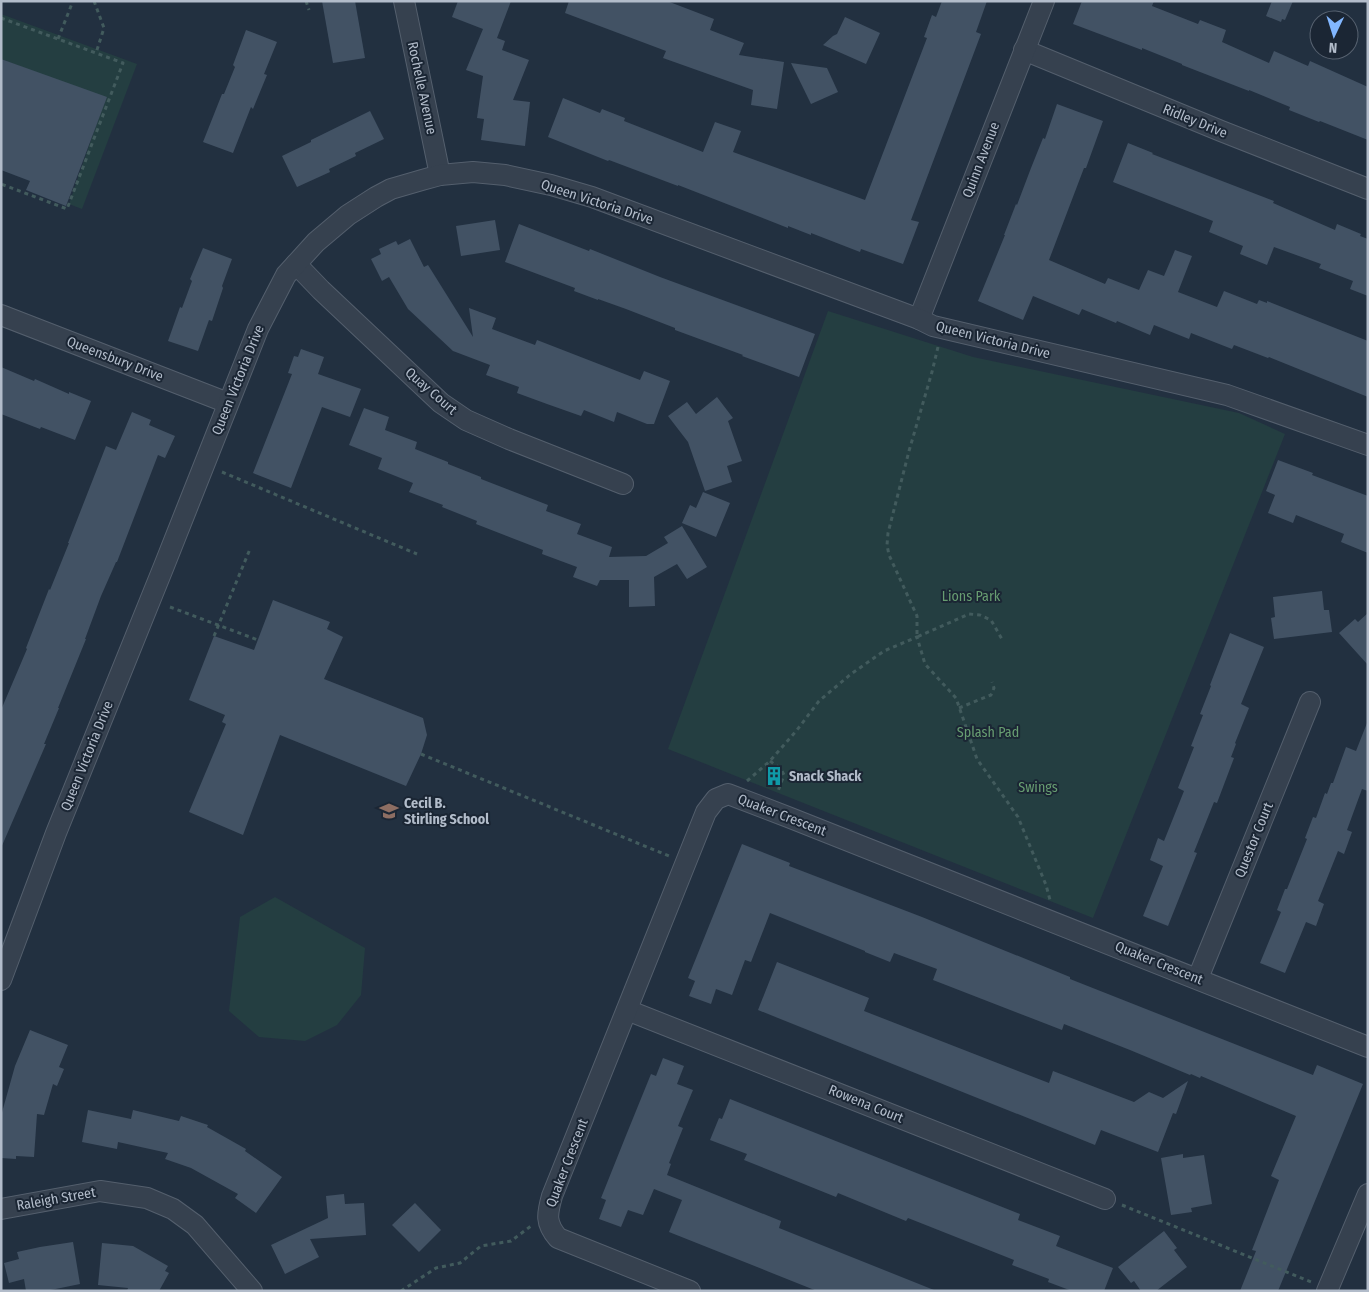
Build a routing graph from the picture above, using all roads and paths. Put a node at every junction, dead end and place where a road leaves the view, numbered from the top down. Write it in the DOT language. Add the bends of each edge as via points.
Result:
graph roads {
  1 [pos="73,1"];
  2 [pos="94,1"];
  3 [pos="306,1"];
  4 [pos="404,1"];
  5 [pos="1044,1"];
  6 [pos="309,10"];
  7 [pos="1,18"];
  8 [pos="58,39"];
  9 [pos="1024,50"];
  10 [pos="96,53"];
  11 [pos="440,176"];
  12 [pos="1,184"];
  13 [pos="1368,189"];
  14 [pos="296,264"];
  15 [pos="1,315"];
  16 [pos="919,319"];
  17 [pos="942,328"];
  18 [pos="228,403"];
  19 [pos="1368,444"];
  20 [pos="222,472"];
  21 [pos="623,484"];
  22 [pos="250,549"];
  23 [pos="417,554"];
  24 [pos="170,606"];
  25 [pos="218,625"];
  26 [pos="214,636"];
  27 [pos="917,637"];
  28 [pos="258,640"];
  29 [pos="1003,642"];
  30 [pos="992,682"];
  31 [pos="1310,702"];
  32 [pos="959,708"];
  33 [pos="421,754"];
  34 [pos="770,761"];
  35 [pos="748,780"];
  36 [pos="755,783"];
  37 [pos="771,788"];
  38 [pos="728,794"];
  39 [pos="670,856"];
  40 [pos="1055,922"];
  41 [pos="1198,978"];
  42 [pos="1,980"];
  43 [pos="627,1010"];
  44 [pos="1368,1047"];
  45 [pos="1368,1194"];
  46 [pos="1105,1199"];
  47 [pos="1,1209"];
  48 [pos="548,1220"];
  49 [pos="1330,1290"];
  50 [pos="252,1291"];
  51 [pos="400,1291"];
  52 [pos="690,1291"];
  1 -- 8 [label="path"];
  2 -- 10 [label="path" via="104,28"];
  3 -- 6 [label="path"];
  4 -- 11 [label="street, Rochelle Avenue"];
  5 -- 9 [label="street, Quinn Avenue"];
  7 -- 8 [label="path"];
  8 -- 10 [label="path"];
  9 -- 13 [label="street, Ridley Drive"];
  9 -- 16 [label="street, Quinn Avenue"];
  10 -- 12 [label="path" via="123,63 67,209"];
  11 -- 14 [label="street, Queen Victoria Drive" via="391,189 376,197 325,234"];
  11 -- 16 [label="street, Queen Victoria Drive" via="472,172 551,185"];
  14 -- 18 [label="street, Queen Victoria Drive" via="286,275 258,329"];
  14 -- 21 [label="street, Quay Court" via="441,403 466,420"];
  15 -- 18 [label="street, Queensbury Drive"];
  16 -- 17 [label="street, Queen Victoria Drive"];
  17 -- 19 [label="street, Queen Victoria Drive" via="1227,395"];
  17 -- 27 [label="path" via="888,533 889,555 917,616"];
  18 -- 42 [label="street, Queen Victoria Drive" via="56,832"];
  20 -- 23 [label="path"];
  22 -- 25 [label="path"];
  24 -- 25 [label="path"];
  25 -- 26 [label="path"];
  25 -- 28 [label="path"];
  27 -- 29 [label="path" via="969,614 991,620"];
  27 -- 32 [label="path" via="925,664 956,698"];
  27 -- 34 [label="path" via="884,650 851,674 819,702"];
  30 -- 32 [label="path" via="991,695"];
  31 -- 41 [label="street, Questor Court"];
  32 -- 40 [label="path" via="977,759 1018,817 1046,885"];
  33 -- 39 [label="path"];
  34 -- 35 [label="path"];
  34 -- 37 [label="path" via="784,775 778,791"];
  35 -- 36 [label="path"];
  35 -- 38 [label="path"];
  38 -- 40 [label="street, Quaker Crescent"];
  38 -- 43 [label="street, Quaker Crescent" via="716,799 706,812"];
  40 -- 41 [label="street, Quaker Crescent"];
  41 -- 44 [label="street, Quaker Crescent"];
  43 -- 46 [label="street, Rowena Court"];
  43 -- 48 [label="street, Quaker Crescent" via="552,1196"];
  45 -- 49 [label="street"];
  46 -- 49 [label="path"];
  47 -- 50 [label="street, Raleigh Street" via="100,1191 147,1198 173,1209 195,1226"];
  48 -- 51 [label="path" via="530,1227 511,1241 481,1246 460,1263 436,1268"];
  48 -- 52 [label="street, Quaker Crescent" via="558,1238"];
}
